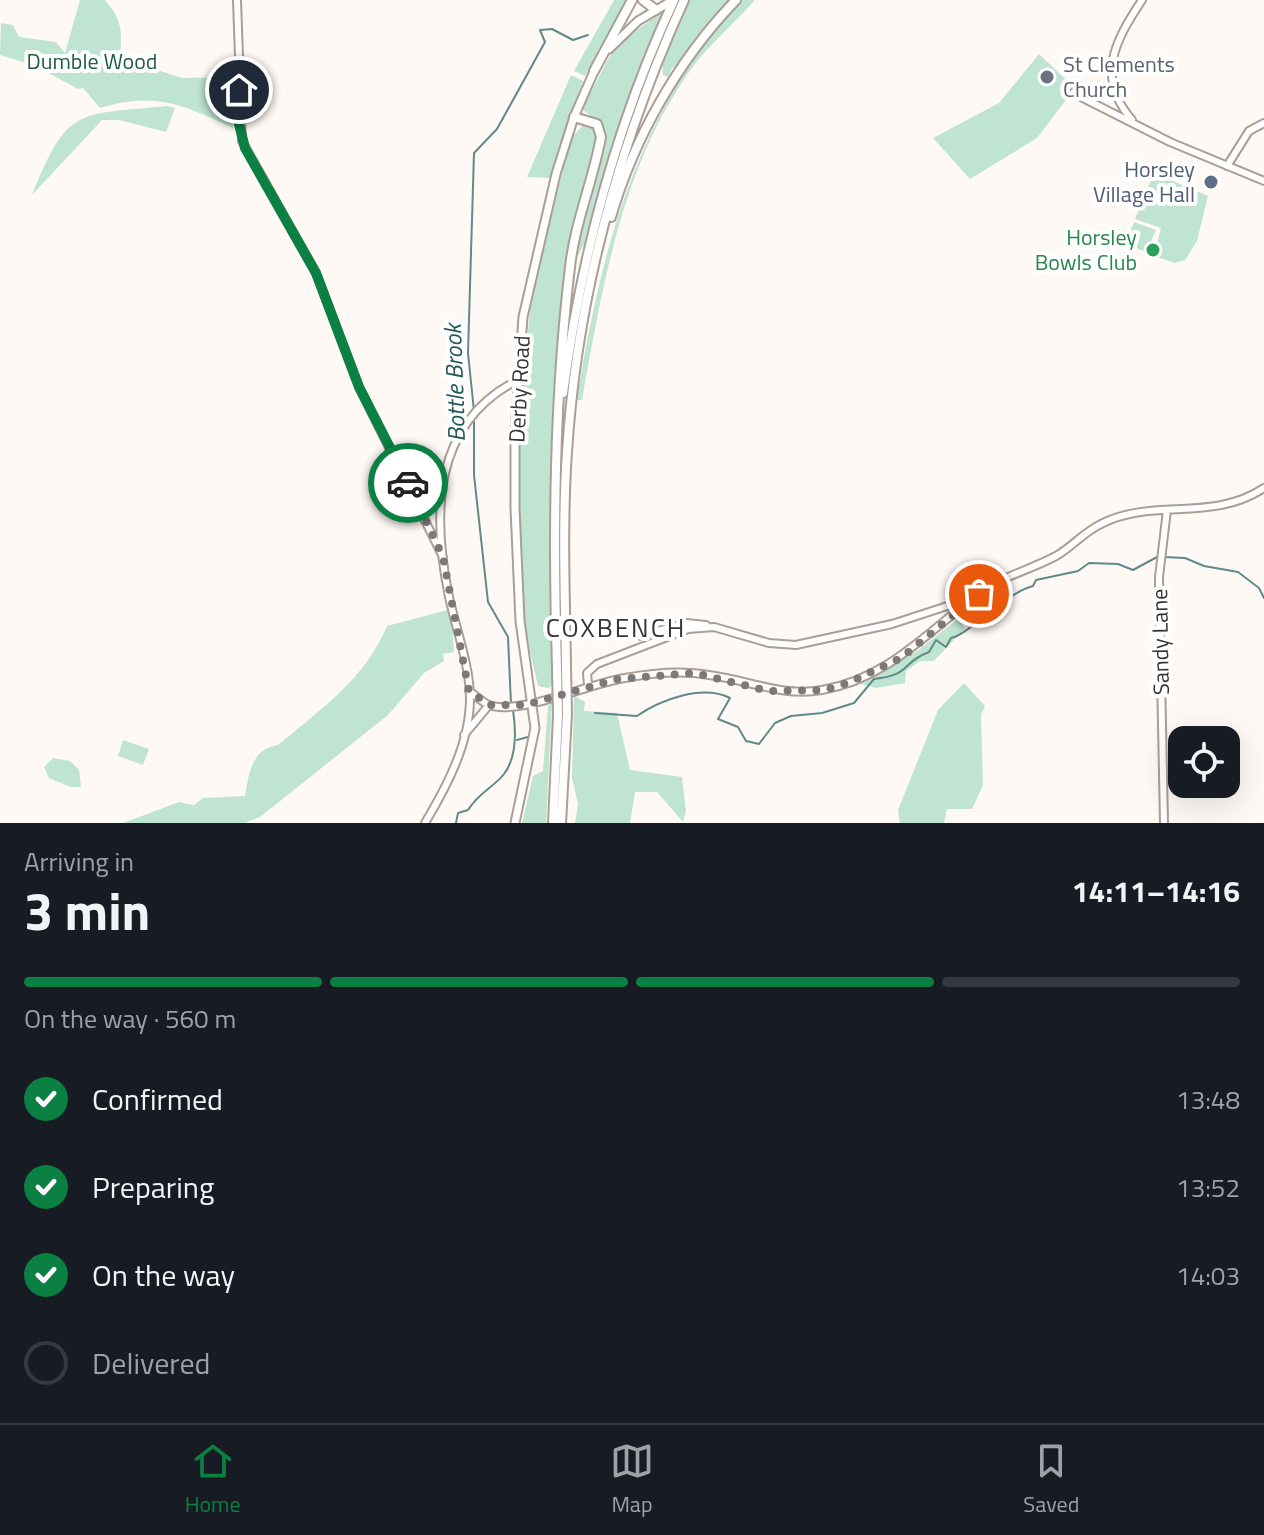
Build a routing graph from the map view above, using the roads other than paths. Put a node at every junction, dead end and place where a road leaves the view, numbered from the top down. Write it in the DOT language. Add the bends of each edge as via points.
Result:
graph roads {
  1 [pos="237,0"];
  2 [pos="632,0"];
  3 [pos="643,0"];
  4 [pos="674,0"];
  5 [pos="684,0"];
  6 [pos="736,0"];
  7 [pos="1142,0"];
  8 [pos="656,10"];
  9 [pos="667,25"];
  10 [pos="594,71"];
  11 [pos="1073,93"];
  12 [pos="574,117"];
  13 [pos="1135,123"];
  14 [pos="1264,123"];
  15 [pos="1227,166"];
  16 [pos="1264,181"];
  17 [pos="576,358"];
  18 [pos="518,380"];
  19 [pos="558,422"];
  20 [pos="1264,488"];
  21 [pos="1167,510"];
  22 [pos="443,557"];
  23 [pos="975,597"];
  24 [pos="707,626"];
  25 [pos="641,636"];
  26 [pos="562,667"];
  27 [pos="588,685"];
  28 [pos="469,691"];
  29 [pos="533,704"];
  30 [pos="489,705"];
  31 [pos="563,715"];
  32 [pos="464,735"];
  33 [pos="425,823"];
  34 [pos="515,823"];
  35 [pos="553,823"];
  36 [pos="561,823"];
  37 [pos="1164,823"];
  1 -- 22 [label="street" via="242,141 316,273 359,387"];
  2 -- 10 [label="highway"];
  3 -- 8 [label="highway"];
  4 -- 8 [label="main road, Derby Road"];
  4 -- 9 [label="highway"];
  5 -- 9 [label="highway"];
  6 -- 17 [label="highway" via="674,80 631,162 611,216"];
  7 -- 13 [label="street" via="1111,60 1121,103"];
  8 -- 10 [label="main road, Derby Road" via="614,41"];
  9 -- 17 [label="highway" via="615,182"];
  9 -- 19 [label="highway" via="624,124 592,231"];
  10 -- 12 [label="main road, Derby Road"];
  11 -- 13 [label="street"];
  12 -- 18 [label="main road, Derby Road" via="526,298"];
  12 -- 19 [label="highway" via="597,124 601,137 570,266"];
  13 -- 15 [label="street"];
  14 -- 15 [label="street" via="1249,131"];
  15 -- 16 [label="street"];
  17 -- 26 [label="highway" via="565,482"];
  18 -- 22 [label="street" via="477,411 449,452 441,492"];
  18 -- 29 [label="main road, Derby Road" via="517,571"];
  19 -- 26 [label="highway" via="555,545"];
  20 -- 21 [label="street" via="1219,508"];
  21 -- 23 [label="street" via="1101,524 1057,555"];
  21 -- 37 [label="street, Sandy Lane" via="1159,577"];
  22 -- 28 [label="street"];
  23 -- 24 [label="street" via="892,624 796,645"];
  23 -- 27 [label="street" via="901,658 834,688 768,691 695,673"];
  24 -- 25 [label="street" via="686,623"];
  24 -- 27 [label="street" via="597,664 587,673"];
  26 -- 31 [label="highway, bridge"];
  27 -- 29 [label="street"];
  28 -- 30 [label="street"];
  28 -- 32 [label="street"];
  29 -- 30 [label="street"];
  29 -- 34 [label="main road, Derby Road" via="534,740"];
  30 -- 32 [label="street"];
  31 -- 35 [label="highway"];
  31 -- 36 [label="highway"];
  32 -- 33 [label="street" via="453,771"];
}
